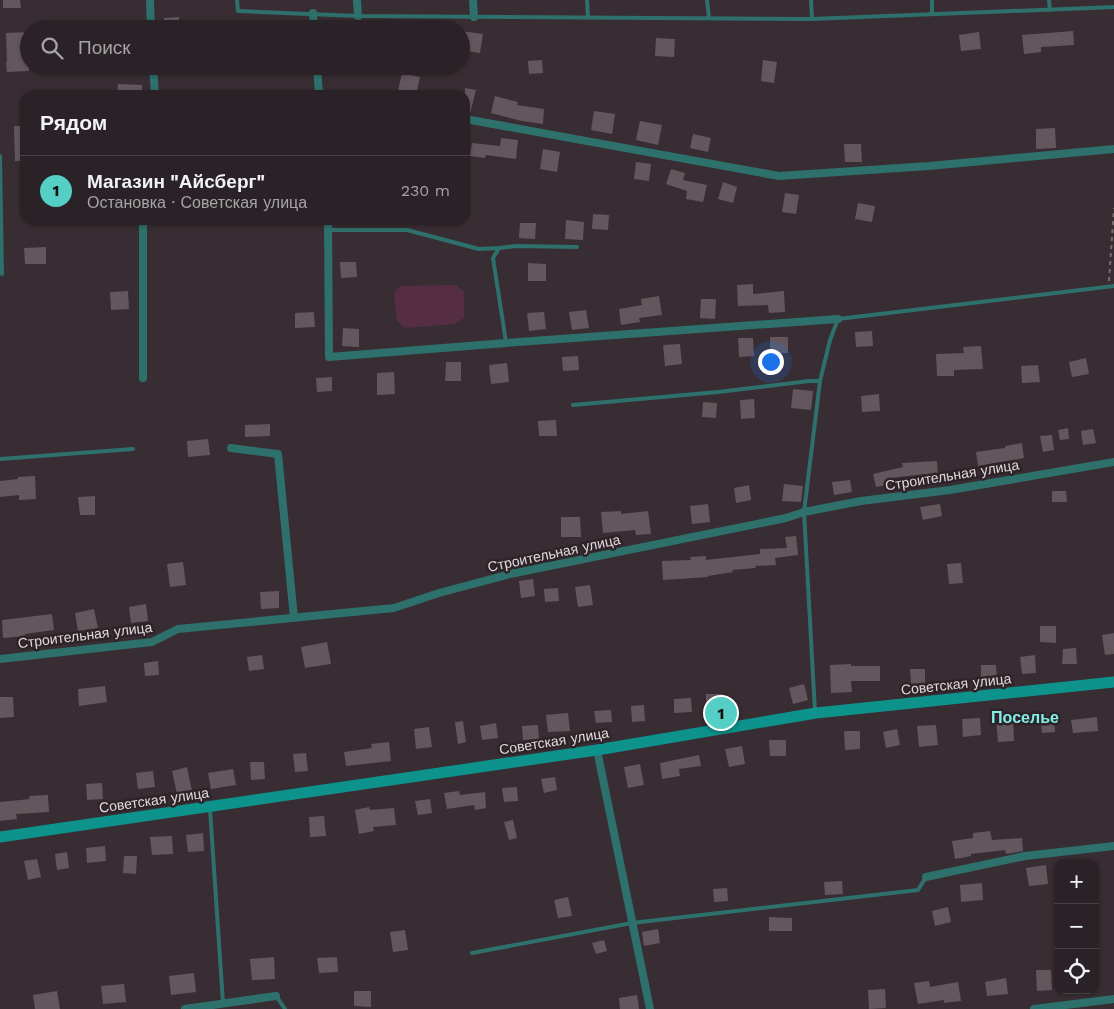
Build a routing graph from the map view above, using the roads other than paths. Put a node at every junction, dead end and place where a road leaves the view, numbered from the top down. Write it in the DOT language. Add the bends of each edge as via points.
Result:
graph roads {
  1 [pos="150,0"];
  2 [pos="237,0"];
  3 [pos="357,0"];
  4 [pos="473,0"];
  5 [pos="587,0"];
  6 [pos="707,0"];
  7 [pos="811,0"];
  8 [pos="932,0"];
  9 [pos="1049,0"];
  10 [pos="1114,7"];
  11 [pos="1050,10"];
  12 [pos="313,13"];
  13 [pos="932,14"];
  14 [pos="358,16"];
  15 [pos="474,16"];
  16 [pos="588,17"];
  17 [pos="708,18"];
  18 [pos="812,19"];
  19 [pos="151,20"];
  20 [pos="313,20"];
  21 [pos="154,75"];
  22 [pos="318,75"];
  23 [pos="155,90"];
  24 [pos="319,90"];
  25 [pos="470,120"];
  26 [pos="1114,150"];
  27 [pos="0,156"];
  28 [pos="143,225"];
  29 [pos="328,225"];
  30 [pos="329,230"];
  31 [pos="577,247"];
  32 [pos="499,248"];
  33 [pos="2,274"];
  34 [pos="1114,286"];
  35 [pos="838,319"];
  36 [pos="506,343"];
  37 [pos="143,378"];
  38 [pos="820,381"];
  39 [pos="573,405"];
  40 [pos="231,448"];
  41 [pos="133,449"];
  42 [pos="0,459"];
  43 [pos="1114,462"];
  44 [pos="804,512"];
  45 [pos="294,618"];
  46 [pos="0,659"];
  47 [pos="1114,682"];
  48 [pos="816,714"];
  49 [pos="597,750"];
  50 [pos="210,807"];
  51 [pos="0,837"];
  52 [pos="1114,846"];
  53 [pos="926,877"];
  54 [pos="632,923"];
  55 [pos="472,953"];
  56 [pos="276,996"];
  57 [pos="1114,999"];
  58 [pos="223,1003"];
  59 [pos="186,1009"];
  60 [pos="286,1009"];
  61 [pos="650,1009"];
  62 [pos="1034,1009"];
  1 -- 19 [label="street"];
  2 -- 12 [label="lane" via="238,11"];
  3 -- 14 [label="street"];
  4 -- 15 [label="street"];
  5 -- 16 [label="lane"];
  6 -- 17 [label="lane"];
  7 -- 18 [label="lane"];
  8 -- 13 [label="lane"];
  9 -- 11 [label="lane"];
  10 -- 11 [label="lane"];
  11 -- 13 [label="lane"];
  12 -- 14 [label="lane"];
  12 -- 20 [label="street"];
  13 -- 18 [label="lane"];
  14 -- 15 [label="lane"];
  15 -- 16 [label="lane"];
  16 -- 17 [label="lane"];
  17 -- 18 [label="lane"];
  21 -- 23 [label="street"];
  22 -- 24 [label="street"];
  25 -- 26 [label="street" via="779,176"];
  27 -- 33 [label="lane"];
  28 -- 37 [label="street"];
  29 -- 30 [label="street"];
  30 -- 32 [label="lane" via="407,230 479,250"];
  30 -- 36 [label="street" via="329,357"];
  31 -- 32 [label="lane"];
  32 -- 36 [label="lane" via="493,258"];
  34 -- 35 [label="lane"];
  35 -- 36 [label="street"];
  35 -- 38 [label="lane"];
  38 -- 39 [label="lane"];
  38 -- 44 [label="lane"];
  40 -- 45 [label="street" via="278,454"];
  41 -- 42 [label="lane"];
  43 -- 44 [label="street, Строительная улица"];
  44 -- 45 [label="street, Строительная улица" via="510,574 394,608"];
  44 -- 48 [label="lane"];
  45 -- 46 [label="street, Строительная улица" via="178,629 152,642"];
  47 -- 48 [label="main road, Советская улица"];
  48 -- 49 [label="main road, Советская улица"];
  49 -- 50 [label="main road, Советская улица"];
  49 -- 54 [label="street"];
  50 -- 51 [label="main road, Советская улица"];
  50 -- 58 [label="lane"];
  52 -- 53 [label="street" via="1025,856"];
  53 -- 54 [label="lane" via="918,890"];
  54 -- 55 [label="lane"];
  54 -- 61 [label="street"];
  56 -- 58 [label="street"];
  56 -- 60 [label="lane"];
  57 -- 62 [label="street"];
  58 -- 59 [label="street"];
}
